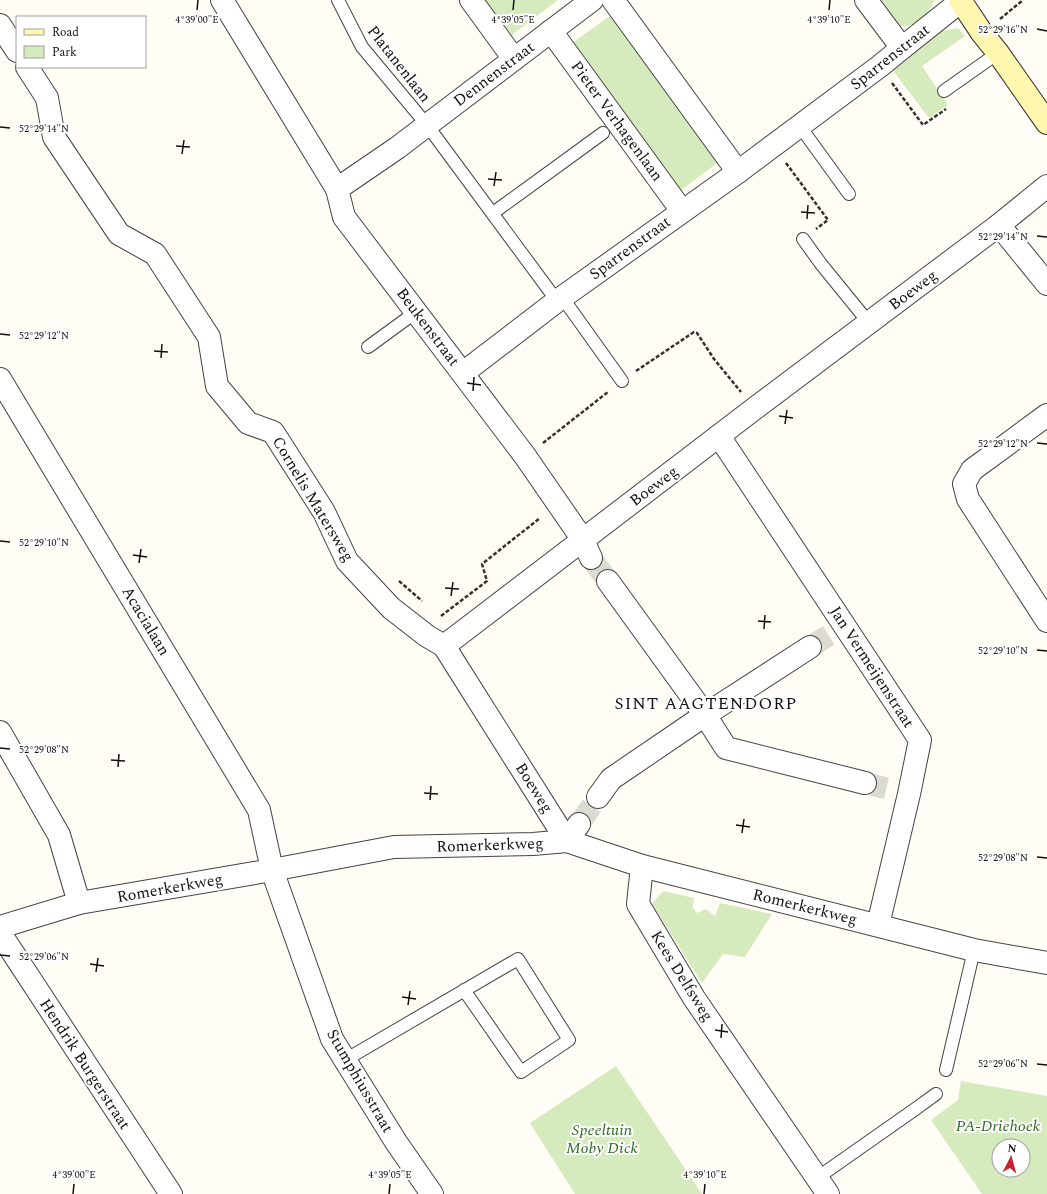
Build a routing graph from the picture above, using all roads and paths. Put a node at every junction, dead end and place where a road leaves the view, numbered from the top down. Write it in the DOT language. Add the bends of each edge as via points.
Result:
graph roads {
  1 [pos="222,0"];
  2 [pos="338,0"];
  3 [pos="471,0"];
  4 [pos="592,0"];
  5 [pos="613,0"];
  6 [pos="866,0"];
  7 [pos="1023,0"];
  8 [pos="960,1"];
  9 [pos="0,25"];
  10 [pos="551,31"];
  11 [pos="982,32"];
  12 [pos="902,48"];
  13 [pos="16,49"];
  14 [pos="998,53"];
  15 [pos="514,59"];
  16 [pos="28,68"];
  17 [pos="944,91"];
  18 [pos="1047,123"];
  19 [pos="427,125"];
  20 [pos="799,126"];
  21 [pos="610,128"];
  22 [pos="773,145"];
  23 [pos="738,172"];
  24 [pos="1047,186"];
  25 [pos="337,189"];
  26 [pos="849,194"];
  27 [pos="682,211"];
  28 [pos="493,213"];
  29 [pos="999,225"];
  30 [pos="803,239"];
  31 [pos="1047,284"];
  32 [pos="559,299"];
  33 [pos="416,312"];
  34 [pos="869,324"];
  35 [pos="368,347"];
  36 [pos="463,374"];
  37 [pos="0,379"];
  38 [pos="622,381"];
  39 [pos="754,409"];
  40 [pos="1047,415"];
  41 [pos="719,436"];
  42 [pos="525,456"];
  43 [pos="558,503"];
  44 [pos="587,549"];
  45 [pos="398,580"];
  46 [pos="608,581"];
  47 [pos="425,605"];
  48 [pos="436,612"];
  49 [pos="441,616"];
  50 [pos="1047,621"];
  51 [pos="464,631"];
  52 [pos="444,646"];
  53 [pos="810,647"];
  54 [pos="705,715"];
  55 [pos="0,732"];
  56 [pos="865,783"];
  57 [pos="598,797"];
  58 [pos="573,833"];
  59 [pos="642,866"];
  60 [pos="272,870"];
  61 [pos="79,903"];
  62 [pos="878,926"];
  63 [pos="0,927"];
  64 [pos="0,933"];
  65 [pos="974,950"];
  66 [pos="1047,963"];
  67 [pos="464,990"];
  68 [pos="345,1060"];
  69 [pos="946,1070"];
  70 [pos="936,1094"];
  71 [pos="823,1186"];
  72 [pos="171,1194"];
  73 [pos="432,1194"];
  1 -- 25 [label="street, Beukenstraat"];
  2 -- 19 [label="lane, Platanenlaan" via="362,48"];
  3 -- 15 [label="street"];
  4 -- 10 [label="street, Dennenstraat"];
  5 -- 23 [label="street"];
  6 -- 12 [label="street"];
  7 -- 11 [label="path"];
  8 -- 11 [label="street"];
  8 -- 12 [label="street, Sparrenstraat"];
  9 -- 13 [label="street"];
  10 -- 15 [label="street, Dennenstraat"];
  10 -- 21 [label="street, Pieter Verhagenlaan"];
  11 -- 14 [label="street"];
  12 -- 20 [label="street, Sparrenstraat"];
  14 -- 17 [label="lane"];
  14 -- 18 [label="street"];
  15 -- 19 [label="street, Dennenstraat"];
  16 -- 52 [label="street, Cornelis Matersweg" via="47,98 54,137 119,234 155,254 208,338 217,386 248,423 273,432 324,512 347,561 391,608"];
  19 -- 25 [label="street, Dennenstraat"];
  19 -- 28 [label="lane, Platanenlaan"];
  20 -- 22 [label="street, Sparrenstraat"];
  20 -- 26 [label="lane"];
  21 -- 27 [label="street, Pieter Verhagenlaan"];
  21 -- 28 [label="lane"];
  22 -- 23 [label="street, Sparrenstraat"];
  22 -- 30 [label="path" via="828,220"];
  23 -- 27 [label="street, Sparrenstraat"];
  24 -- 29 [label="street, Boeweg"];
  25 -- 33 [label="street, Beukenstraat" via="344,217"];
  27 -- 32 [label="street, Sparrenstraat"];
  28 -- 32 [label="lane, Platanenlaan"];
  29 -- 31 [label="street"];
  29 -- 34 [label="street, Boeweg"];
  30 -- 34 [label="lane"];
  32 -- 36 [label="street, Sparrenstraat"];
  32 -- 38 [label="lane, Platanenlaan"];
  33 -- 35 [label="lane"];
  33 -- 36 [label="street, Beukenstraat"];
  34 -- 39 [label="street, Boeweg"];
  36 -- 42 [label="street, Beukenstraat"];
  37 -- 60 [label="street, Acacialaan" via="259,810"];
  38 -- 39 [label="path" via="694,332"];
  38 -- 42 [label="path"];
  39 -- 41 [label="street, Boeweg"];
  40 -- 50 [label="street" via="972,470 964,484 968,499"];
  41 -- 44 [label="street, Boeweg"];
  41 -- 62 [label="street, Jan Vermeijenstraat" via="839,628 920,740 901,792"];
  42 -- 43 [label="street, Beukenstraat"];
  43 -- 44 [label="street, Beukenstraat"];
  43 -- 49 [label="path" via="482,564 487,581"];
  44 -- 51 [label="street, Boeweg"];
  45 -- 47 [label="path"];
  46 -- 54 [label="street"];
  48 -- 49 [label="path"];
  49 -- 51 [label="path"];
  51 -- 52 [label="street, Boeweg"];
  52 -- 58 [label="street, Boeweg"];
  53 -- 54 [label="street"];
  54 -- 56 [label="street" via="726,748"];
  54 -- 57 [label="street" via="610,779"];
  55 -- 61 [label="street" via="58,835"];
  58 -- 59 [label="street, Romerkerkweg"];
  58 -- 60 [label="street, Romerkerkweg" via="533,844 394,847"];
  59 -- 62 [label="street, Romerkerkweg"];
  59 -- 71 [label="street, Kees Delfsweg" via="638,904 694,998"];
  60 -- 61 [label="street, Romerkerkweg"];
  60 -- 68 [label="street, Stumphiusstraat" via="332,1039"];
  61 -- 63 [label="street, Romerkerkweg"];
  62 -- 65 [label="street, Romerkerkweg"];
  64 -- 72 [label="street, Hendrik Burgerstraat"];
  65 -- 66 [label="street, Romerkerkweg"];
  65 -- 69 [label="lane"];
  67 -- 67 [label="lane" via="518,959 569,1040 520,1072"];
  67 -- 68 [label="lane"];
  68 -- 73 [label="street, Stumphiusstraat"];
  70 -- 71 [label="lane, Kees Delfsweg"];
}
